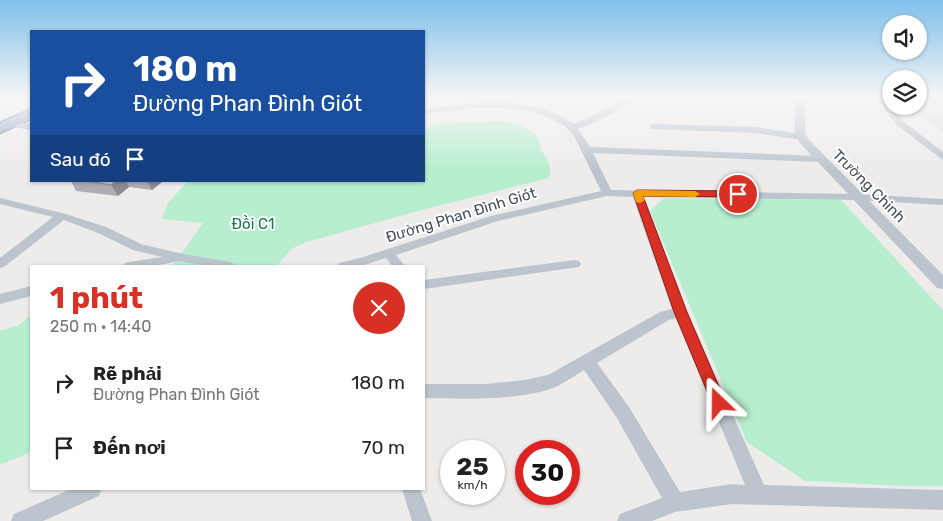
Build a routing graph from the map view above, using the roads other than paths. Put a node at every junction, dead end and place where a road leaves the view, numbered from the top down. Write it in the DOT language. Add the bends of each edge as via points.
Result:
graph roads {
  1 [pos="563,122"];
  2 [pos="587,122"];
  3 [pos="801,122"];
  4 [pos="900,122"];
  5 [pos="2,124"];
  6 [pos="30,127"];
  7 [pos="653,127"];
  8 [pos="572,128"];
  9 [pos="801,137"];
  10 [pos="585,150"];
  11 [pos="943,158"];
  12 [pos="819,159"];
  13 [pos="608,193"];
  14 [pos="637,193"];
  15 [pos="858,197"];
  16 [pos="1,202"];
  17 [pos="943,202"];
  18 [pos="62,216"];
  19 [pos="388,254"];
  20 [pos="183,258"];
  21 [pos="0,264"];
  22 [pos="574,264"];
  23 [pos="136,265"];
  24 [pos="225,265"];
  25 [pos="348,265"];
  26 [pos="398,265"];
  27 [pos="943,284"];
  28 [pos="425,285"];
  29 [pos="30,291"];
  30 [pos="0,300"];
  31 [pos="680,312"];
  32 [pos="587,362"];
  33 [pos="425,391"];
  34 [pos="90,490"];
  35 [pos="411,490"];
  36 [pos="758,494"];
  37 [pos="943,500"];
  38 [pos="675,502"];
  39 [pos="21,521"];
  40 [pos="422,521"];
  41 [pos="627,521"];
  1 -- 8 [label="street"];
  2 -- 8 [label="street"];
  3 -- 9 [label="street"];
  4 -- 11 [label="street"];
  5 -- 6 [label="street"];
  7 -- 9 [label="street" via="756,130"];
  8 -- 10 [label="street"];
  9 -- 12 [label="street, Trường Chinh"];
  10 -- 12 [label="street"];
  10 -- 13 [label="street"];
  12 -- 15 [label="street, Trường Chinh"];
  13 -- 14 [label="street, Đường Phan Đình Giót"];
  13 -- 19 [label="street, Đường Phan Đình Giót" via="494,218"];
  14 -- 15 [label="street, Đường Phan Đình Giót"];
  14 -- 31 [label="street"];
  15 -- 17 [label="street, Đường Phan Đình Giót"];
  15 -- 27 [label="street, Trường Chinh"];
  16 -- 18 [label="street"];
  18 -- 20 [label="street" via="137,247"];
  18 -- 21 [label="street"];
  19 -- 25 [label="street, Đường Phan Đình Giót"];
  19 -- 26 [label="street"];
  20 -- 23 [label="street"];
  20 -- 24 [label="street"];
  22 -- 28 [label="street"];
  29 -- 30 [label="street"];
  31 -- 32 [label="street" via="665,316"];
  31 -- 36 [label="street"];
  32 -- 33 [label="street" via="552,381 525,387"];
  32 -- 38 [label="street" via="624,414"];
  34 -- 39 [label="street"];
  35 -- 40 [label="street"];
  36 -- 37 [label="street"];
  36 -- 38 [label="street"];
  38 -- 41 [label="street"];
}
